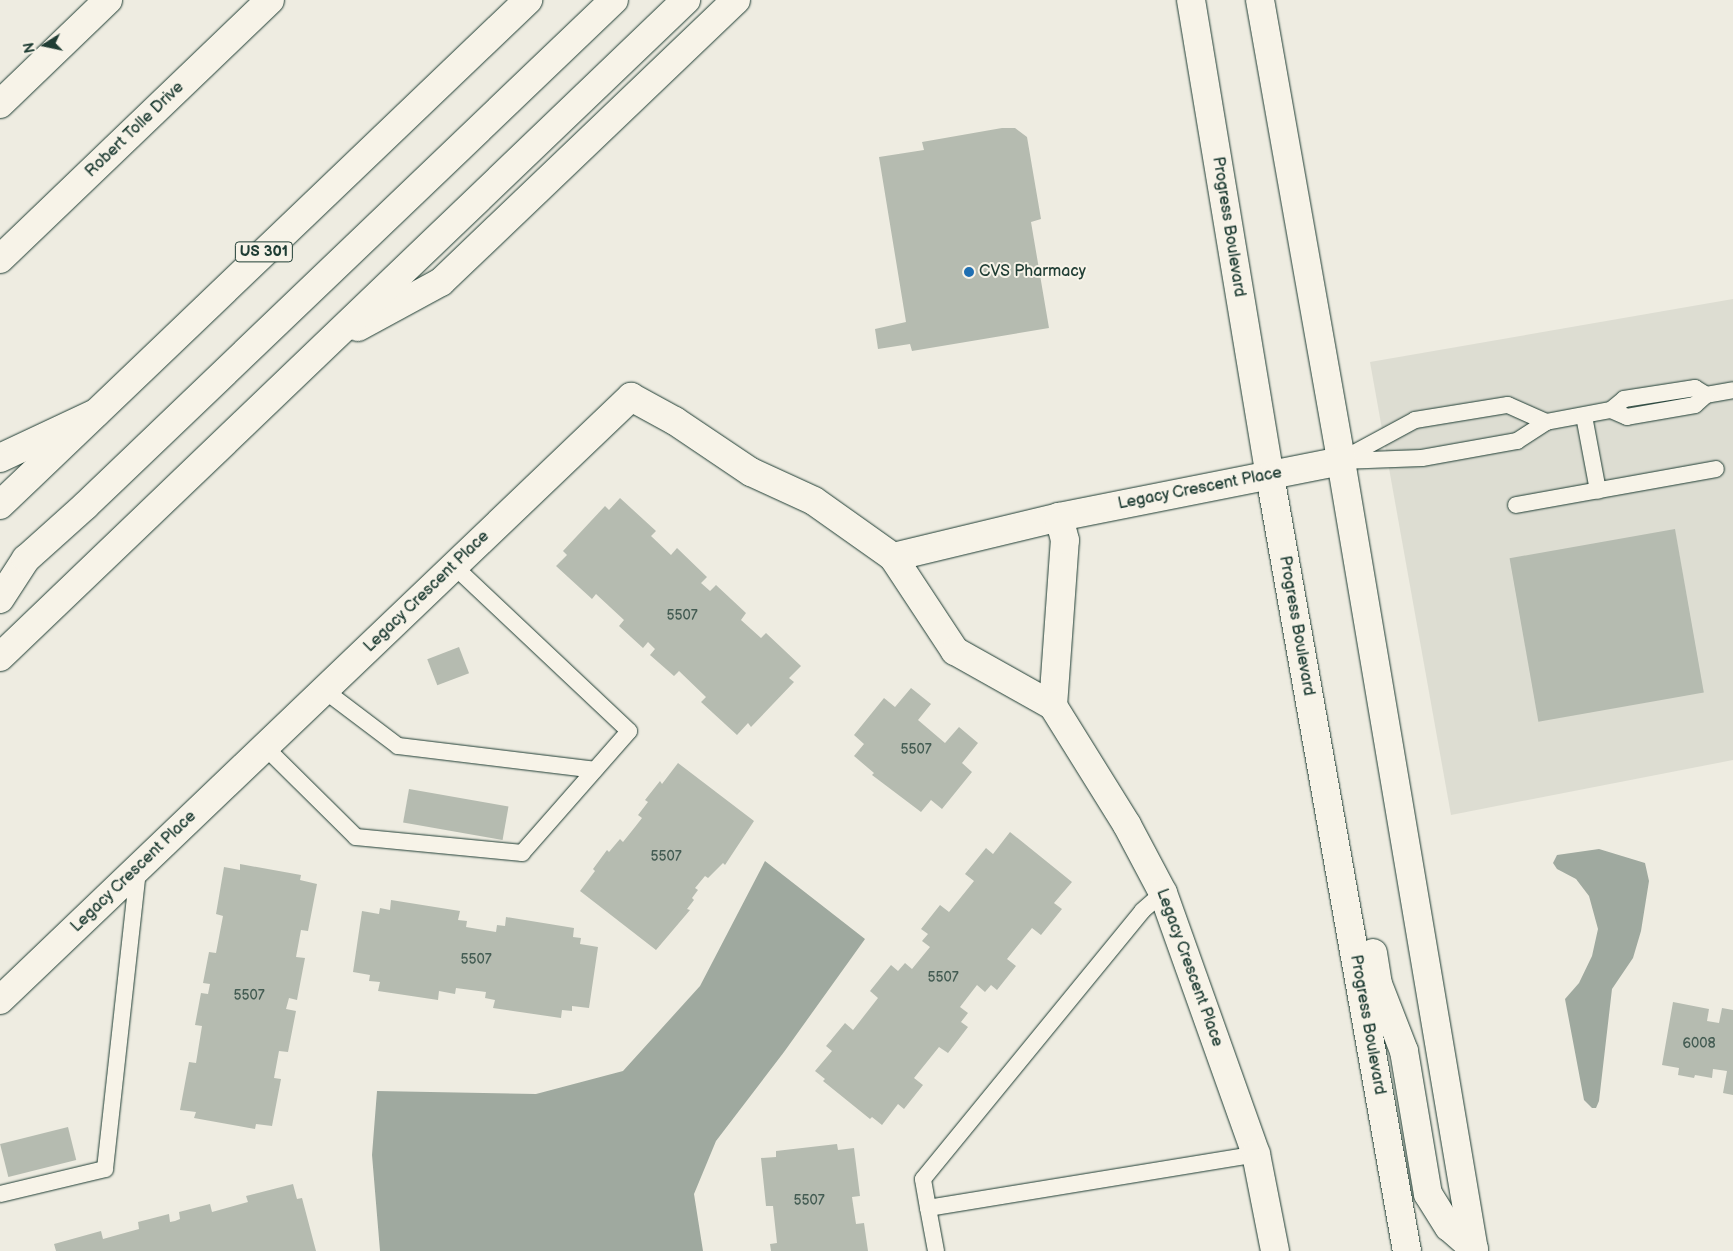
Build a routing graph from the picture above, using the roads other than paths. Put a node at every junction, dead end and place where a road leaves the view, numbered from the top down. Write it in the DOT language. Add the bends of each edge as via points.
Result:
graph roads {
  1 [pos="108,0"];
  2 [pos="270,0"];
  3 [pos="528,0"];
  4 [pos="614,0"];
  5 [pos="686,0"];
  6 [pos="736,0"];
  7 [pos="1191,0"];
  8 [pos="1260,0"];
  9 [pos="0,104"];
  10 [pos="0,259"];
  11 [pos="326,344"];
  12 [pos="1733,390"];
  13 [pos="96,413"];
  14 [pos="1584,416"];
  15 [pos="1546,422"];
  16 [pos="0,458"];
  17 [pos="1341,461"];
  18 [pos="1716,470"];
  19 [pos="1270,476"];
  20 [pos="1598,491"];
  21 [pos="0,505"];
  22 [pos="1516,505"];
  23 [pos="1059,517"];
  24 [pos="893,557"];
  25 [pos="454,566"];
  26 [pos="0,598"];
  27 [pos="1292,599"];
  28 [pos="0,657"];
  29 [pos="324,690"];
  30 [pos="1053,706"];
  31 [pos="265,747"];
  32 [pos="595,770"];
  33 [pos="138,868"];
  34 [pos="1163,893"];
  35 [pos="0,1000"];
  36 [pos="1256,1154"];
  37 [pos="0,1194"];
  38 [pos="928,1208"];
  39 [pos="1474,1250"];
  40 [pos="936,1251"];
  41 [pos="1275,1251"];
  42 [pos="1407,1251"];
  1 -- 9 [label="main road"];
  2 -- 10 [label="main road, Robert Tolle Drive"];
  3 -- 13 [label="main road, US 301"];
  4 -- 26 [label="main road" via="26,559"];
  5 -- 11 [label="main road"];
  6 -- 11 [label="main road" via="441,282"];
  7 -- 19 [label="main road, Progress Boulevard"];
  8 -- 17 [label="main road"];
  11 -- 28 [label="main road"];
  12 -- 14 [label="lane" via="1706,395 1695,405 1627,417 1611,410"];
  13 -- 16 [label="main road"];
  13 -- 21 [label="main road, US 301"];
  14 -- 15 [label="lane"];
  14 -- 20 [label="lane"];
  15 -- 17 [label="lane" via="1517,441 1422,458"];
  15 -- 17 [label="lane" via="1508,405 1415,420"];
  17 -- 19 [label="main road, Legacy Crescent Place"];
  17 -- 39 [label="main road"];
  18 -- 20 [label="lane"];
  19 -- 23 [label="main road, Legacy Crescent Place"];
  19 -- 27 [label="main road, Progress Boulevard"];
  20 -- 22 [label="lane"];
  23 -- 24 [label="main road, Legacy Crescent Place"];
  23 -- 30 [label="main road" via="1065,540"];
  24 -- 25 [label="main road, Legacy Crescent Place" via="814,500 751,472 675,421 631,397"];
  24 -- 30 [label="main road, Legacy Crescent Place" via="955,651"];
  25 -- 29 [label="main road, Legacy Crescent Place"];
  25 -- 32 [label="lane" via="629,731"];
  27 -- 39 [label="main road" via="1315,636 1378,984 1404,1051 1428,1194 1449,1227"];
  27 -- 42 [label="main road, Progress Boulevard"];
  29 -- 31 [label="main road, Legacy Crescent Place"];
  29 -- 32 [label="lane" via="398,746"];
  30 -- 34 [label="main road, Legacy Crescent Place" via="1127,825"];
  31 -- 32 [label="lane" via="356,837 522,852"];
  31 -- 33 [label="main road, Legacy Crescent Place"];
  33 -- 35 [label="main road, Legacy Crescent Place"];
  33 -- 37 [label="lane" via="105,1169"];
  34 -- 36 [label="main road, Legacy Crescent Place"];
  34 -- 38 [label="lane" via="1142,911 923,1179"];
  36 -- 38 [label="lane"];
  36 -- 41 [label="main road, Legacy Crescent Place"];
  38 -- 40 [label="lane"];
}
